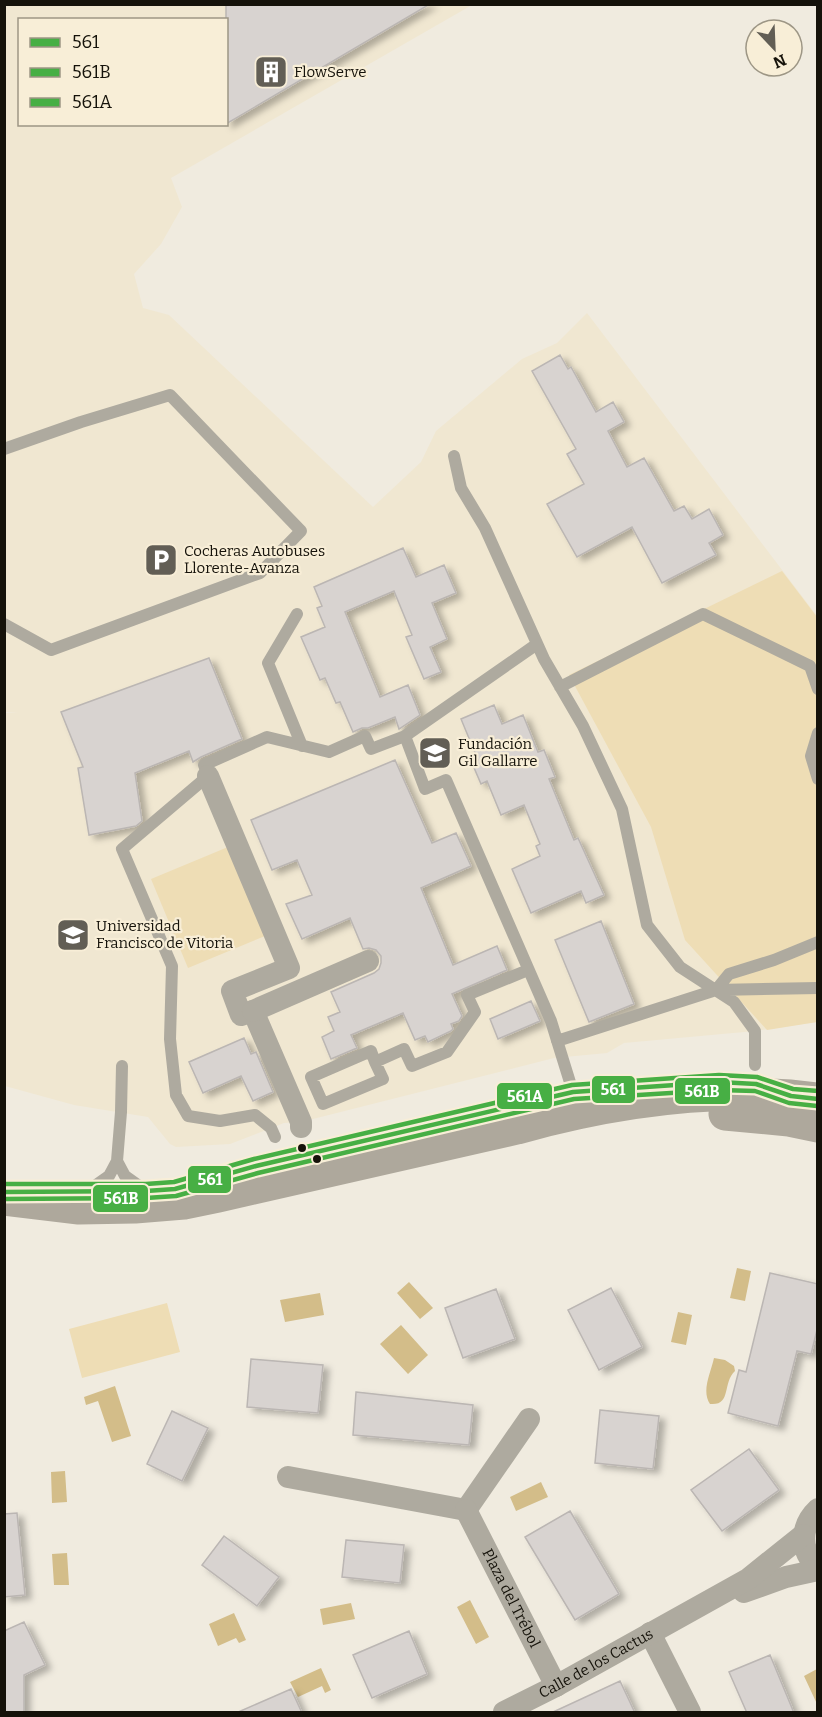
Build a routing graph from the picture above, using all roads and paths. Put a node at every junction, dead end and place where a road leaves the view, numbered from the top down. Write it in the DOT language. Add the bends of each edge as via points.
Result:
graph roads {
  1 [pos="4,449"];
  2 [pos="454,456"];
  3 [pos="297,614"];
  4 [pos="4,624"];
  5 [pos="537,644"];
  6 [pos="560,687"];
  7 [pos="818,689"];
  8 [pos="818,733"];
  9 [pos="405,736"];
  10 [pos="302,746"];
  11 [pos="208,776"];
  12 [pos="818,779"];
  13 [pos="818,942"];
  14 [pos="368,961"];
  15 [pos="292,966"];
  16 [pos="528,970"];
  17 [pos="818,988"];
  18 [pos="716,990"];
  19 [pos="301,996"];
  20 [pos="253,1011"];
  21 [pos="557,1041"];
  22 [pos="375,1062"];
  23 [pos="755,1065"];
  24 [pos="122,1066"];
  25 [pos="573,1092"];
  26 [pos="804,1097"];
  27 [pos="818,1126"];
  28 [pos="301,1127"];
  29 [pos="517,1128"];
  30 [pos="275,1137"];
  31 [pos="117,1161"];
  32 [pos="146,1191"];
  33 [pos="4,1192"];
  34 [pos="85,1193"];
  35 [pos="4,1198"];
  36 [pos="529,1419"];
  37 [pos="288,1477"];
  38 [pos="818,1509"];
  39 [pos="466,1510"];
  40 [pos="803,1535"];
  41 [pos="818,1569"];
  42 [pos="686,1614"];
  43 [pos="650,1633"];
  44 [pos="556,1686"];
  45 [pos="504,1713"];
  46 [pos="690,1713"];
  1 -- 4 [label="lane" via="170,395 302,531 260,573 51,650"];
  2 -- 5 [label="lane" via="461,488 485,528"];
  3 -- 10 [label="lane" via="268,663"];
  5 -- 6 [label="lane"];
  5 -- 9 [label="lane"];
  6 -- 7 [label="lane" via="703,614 810,666"];
  6 -- 18 [label="lane" via="622,809 647,925 680,967"];
  8 -- 12 [label="lane" via="811,756"];
  9 -- 10 [label="lane" via="371,749 365,736 329,752"];
  9 -- 16 [label="lane" via="425,789 446,780"];
  10 -- 11 [label="lane" via="267,737 204,765"];
  11 -- 15 [label="street"];
  11 -- 30 [label="lane" via="122,849 172,966 170,1038 176,1095 188,1116 220,1121 255,1115 271,1128"];
  13 -- 18 [label="lane" via="729,974"];
  14 -- 19 [label="street"];
  15 -- 19 [label="street"];
  15 -- 20 [label="street" via="232,991 241,1015"];
  16 -- 21 [label="lane"];
  16 -- 22 [label="lane" via="467,994 474,1012 447,1052 412,1066 404,1050"];
  17 -- 18 [label="lane"];
  18 -- 21 [label="lane"];
  18 -- 23 [label="lane" via="734,1002 755,1031"];
  19 -- 20 [label="street"];
  20 -- 28 [label="street"];
  21 -- 25 [label="lane"];
  22 -- 22 [label="lane" via="371,1051 311,1077 323,1104 383,1079"];
  24 -- 31 [label="lane"];
  25 -- 26 [label="lane" via="719,1082 756,1084"];
  25 -- 32 [label="lane" via="256,1166 175,1189"];
  26 -- 29 [label="street" via="747,1094 665,1098 561,1116"];
  27 -- 29 [label="street" via="753,1116 675,1114"];
  29 -- 35 [label="street" via="184,1203 79,1208"];
  31 -- 32 [label="lane" via="125,1176"];
  31 -- 34 [label="lane" via="109,1176"];
  32 -- 34 [label="lane"];
  33 -- 34 [label="lane"];
  36 -- 39 [label="street"];
  37 -- 39 [label="street"];
  38 -- 40 [label="street, Calle de los Cactus" via="808,1520"];
  39 -- 44 [label="street, Plaza del Trébol"];
  40 -- 41 [label="street" via="804,1548"];
  40 -- 42 [label="street, Calle de los Cactus" via="748,1580"];
  41 -- 42 [label="street, Calle de los Cactus"];
  42 -- 43 [label="street, Calle de los Cactus"];
  43 -- 44 [label="street, Calle de los Cactus"];
  43 -- 46 [label="street"];
  44 -- 45 [label="street, Calle de los Cactus"];
}
